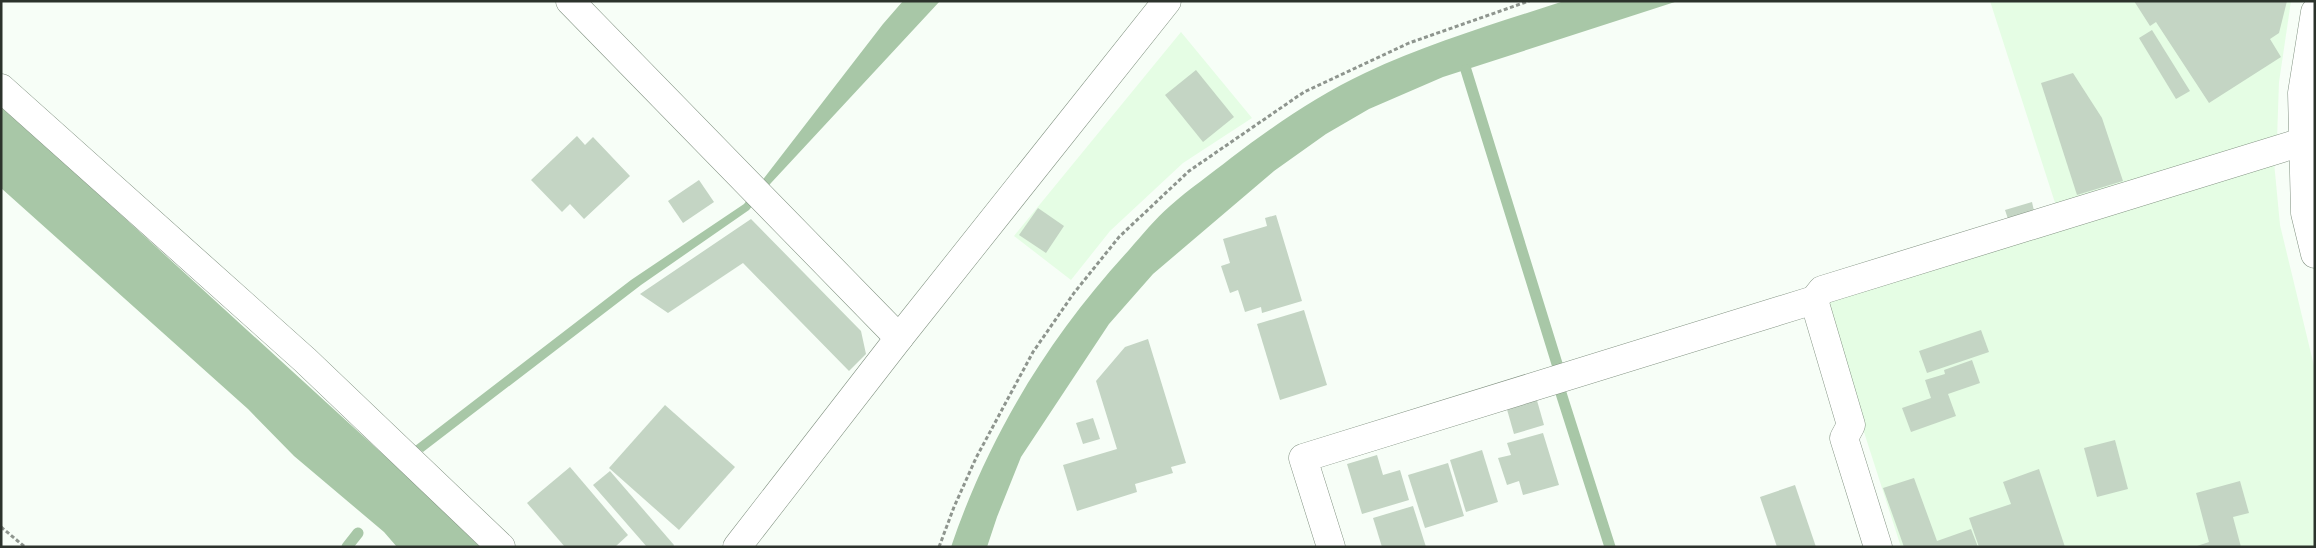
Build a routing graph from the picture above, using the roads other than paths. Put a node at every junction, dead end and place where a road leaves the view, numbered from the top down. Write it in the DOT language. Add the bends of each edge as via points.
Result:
graph roads {
  1 [pos="570,1"];
  2 [pos="1167,1"];
  3 [pos="2315,12"];
  4 [pos="1,88"];
  5 [pos="2302,142"];
  6 [pos="2315,254"];
  7 [pos="1814,300"];
  8 [pos="899,338"];
  9 [pos="500,547"];
  10 [pos="737,547"];
  11 [pos="1331,547"];
  12 [pos="1878,547"];
  1 -- 8 [label="street"];
  2 -- 8 [label="street"];
  3 -- 5 [label="street" via="2302,93"];
  4 -- 9 [label="street" via="305,360"];
  5 -- 6 [label="street" via="2305,213"];
  5 -- 7 [label="street" via="1822,290"];
  7 -- 11 [label="street" via="1303,458"];
  7 -- 12 [label="street" via="1851,425 1844,438"];
  8 -- 10 [label="street"];
}
